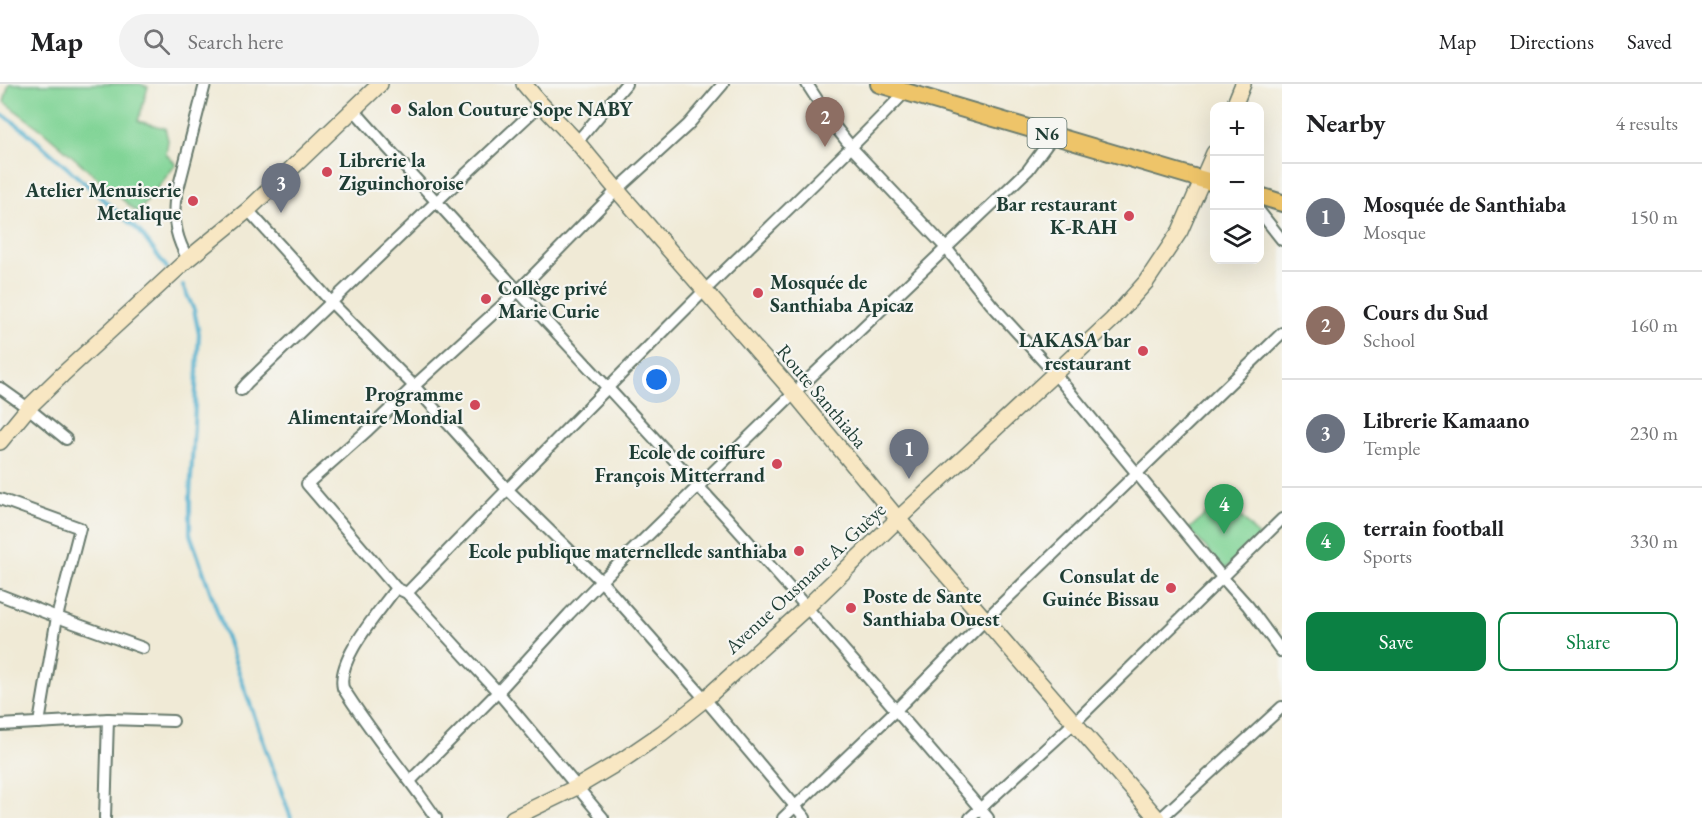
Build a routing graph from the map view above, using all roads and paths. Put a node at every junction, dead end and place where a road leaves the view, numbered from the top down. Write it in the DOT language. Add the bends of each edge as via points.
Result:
graph roads {
  1 [pos="205,84"];
  2 [pos="380,84"];
  3 [pos="524,84"];
  4 [pos="626,84"];
  5 [pos="723,84"];
  6 [pos="807,84"];
  7 [pos="879,84"];
  8 [pos="1243,84"];
  9 [pos="906,91"];
  10 [pos="1236,102"];
  11 [pos="541,104"];
  12 [pos="354,110"];
  13 [pos="1054,135"];
  14 [pos="577,142"];
  15 [pos="852,148"];
  16 [pos="1214,156"];
  17 [pos="1209,182"];
  18 [pos="617,190"];
  19 [pos="1264,197"];
  20 [pos="435,202"];
  21 [pos="1282,203"];
  22 [pos="248,210"];
  23 [pos="1264,217"];
  24 [pos="1282,240"];
  25 [pos="946,248"];
  26 [pos="188,259"];
  27 [pos="518,291"];
  28 [pos="704,292"];
  29 [pos="333,303"];
  30 [pos="1282,333"];
  31 [pos="1056,374"];
  32 [pos="414,386"];
  33 [pos="0,388"];
  34 [pos="608,389"];
  35 [pos="241,390"];
  36 [pos="794,393"];
  37 [pos="28,408"];
  38 [pos="66,439"];
  39 [pos="0,442"];
  40 [pos="1137,474"];
  41 [pos="698,486"];
  42 [pos="507,489"];
  43 [pos="0,499"];
  44 [pos="898,519"];
  45 [pos="1282,519"];
  46 [pos="1222,577"];
  47 [pos="601,581"];
  48 [pos="396,588"];
  49 [pos="407,592"];
  50 [pos="0,595"];
  51 [pos="807,607"];
  52 [pos="57,617"];
  53 [pos="985,620"];
  54 [pos="143,648"];
  55 [pos="1282,652"];
  56 [pos="498,692"];
  57 [pos="705,699"];
  58 [pos="1282,707"];
  59 [pos="896,710"];
  60 [pos="108,719"];
  61 [pos="173,721"];
  62 [pos="1075,722"];
  63 [pos="39,723"];
  64 [pos="0,725"];
  65 [pos="410,781"];
  66 [pos="577,787"];
  67 [pos="795,807"];
  68 [pos="984,814"];
  69 [pos="105,818"];
  70 [pos="436,818"];
  71 [pos="513,818"];
  72 [pos="603,818"];
  73 [pos="783,818"];
  74 [pos="805,818"];
  75 [pos="970,818"];
  76 [pos="1159,818"];
  1 -- 26 [label="street" via="174,201 175,229"];
  2 -- 12 [label="street"];
  3 -- 11 [label="street, Route Santhiaba"];
  4 -- 14 [label="street"];
  5 -- 18 [label="street" via="688,125"];
  6 -- 15 [label="street"];
  7 -- 9 [label="main road, N6"];
  8 -- 10 [label="street"];
  9 -- 13 [label="main road, N6"];
  9 -- 15 [label="street"];
  11 -- 14 [label="street, Route Santhiaba"];
  11 -- 20 [label="street"];
  12 -- 20 [label="street"];
  12 -- 22 [label="street"];
  13 -- 17 [label="main road, N6"];
  13 -- 25 [label="street" via="1028,170"];
  14 -- 18 [label="street, Route Santhiaba"];
  15 -- 25 [label="street"];
  15 -- 28 [label="street"];
  16 -- 17 [label="street, Avenue Ousmane A. Guèye"];
  17 -- 31 [label="street, Avenue Ousmane A. Guèye" via="1146,282"];
  18 -- 27 [label="street"];
  18 -- 28 [label="street, Route Santhiaba"];
  19 -- 21 [label="main road"];
  20 -- 27 [label="street"];
  20 -- 29 [label="street"];
  22 -- 26 [label="street"];
  22 -- 29 [label="street"];
  23 -- 24 [label="street"];
  25 -- 31 [label="street"];
  25 -- 36 [label="street"];
  26 -- 37 [label="street"];
  27 -- 32 [label="street"];
  27 -- 34 [label="street"];
  28 -- 34 [label="street"];
  28 -- 36 [label="street, Route Santhiaba"];
  29 -- 32 [label="street"];
  29 -- 35 [label="street"];
  30 -- 40 [label="street"];
  31 -- 40 [label="street"];
  31 -- 44 [label="street, Avenue Ousmane A. Guèye"];
  32 -- 42 [label="street"];
  32 -- 48 [label="street" via="307,484"];
  33 -- 37 [label="street"];
  34 -- 41 [label="street"];
  34 -- 42 [label="street"];
  36 -- 41 [label="street"];
  36 -- 44 [label="street, Route Santhiaba"];
  37 -- 38 [label="street"];
  37 -- 39 [label="street"];
  40 -- 46 [label="street"];
  40 -- 53 [label="street"];
  41 -- 47 [label="street"];
  41 -- 51 [label="street"];
  42 -- 47 [label="street"];
  42 -- 49 [label="street"];
  43 -- 52 [label="street" via="80,528"];
  44 -- 51 [label="street, Avenue Ousmane A. Guèye"];
  44 -- 53 [label="street, Route Santhiaba"];
  45 -- 46 [label="street"];
  46 -- 55 [label="street"];
  46 -- 62 [label="street"];
  47 -- 56 [label="street"];
  47 -- 57 [label="street"];
  48 -- 49 [label="street"];
  48 -- 65 [label="street" via="361,635 341,675 359,713"];
  49 -- 56 [label="street"];
  50 -- 52 [label="street"];
  51 -- 57 [label="street, Avenue Ousmane A. Guèye"];
  51 -- 59 [label="street"];
  52 -- 54 [label="street"];
  52 -- 63 [label="street"];
  53 -- 59 [label="street"];
  53 -- 62 [label="street, Route Santhiaba"];
  56 -- 65 [label="street"];
  56 -- 66 [label="street"];
  57 -- 66 [label="street, Avenue Ousmane A. Guèye" via="645,745"];
  57 -- 67 [label="street"];
  58 -- 76 [label="street"];
  59 -- 67 [label="street"];
  59 -- 68 [label="street"];
  60 -- 61 [label="street"];
  60 -- 63 [label="street"];
  60 -- 69 [label="street"];
  62 -- 68 [label="street"];
  62 -- 76 [label="street, Route Santhiaba"];
  63 -- 64 [label="street"];
  65 -- 70 [label="street"];
  66 -- 71 [label="street, Avenue Ousmane A. Guèye"];
  66 -- 72 [label="street"];
  67 -- 73 [label="street"];
  67 -- 74 [label="street"];
  68 -- 75 [label="street"];
}
